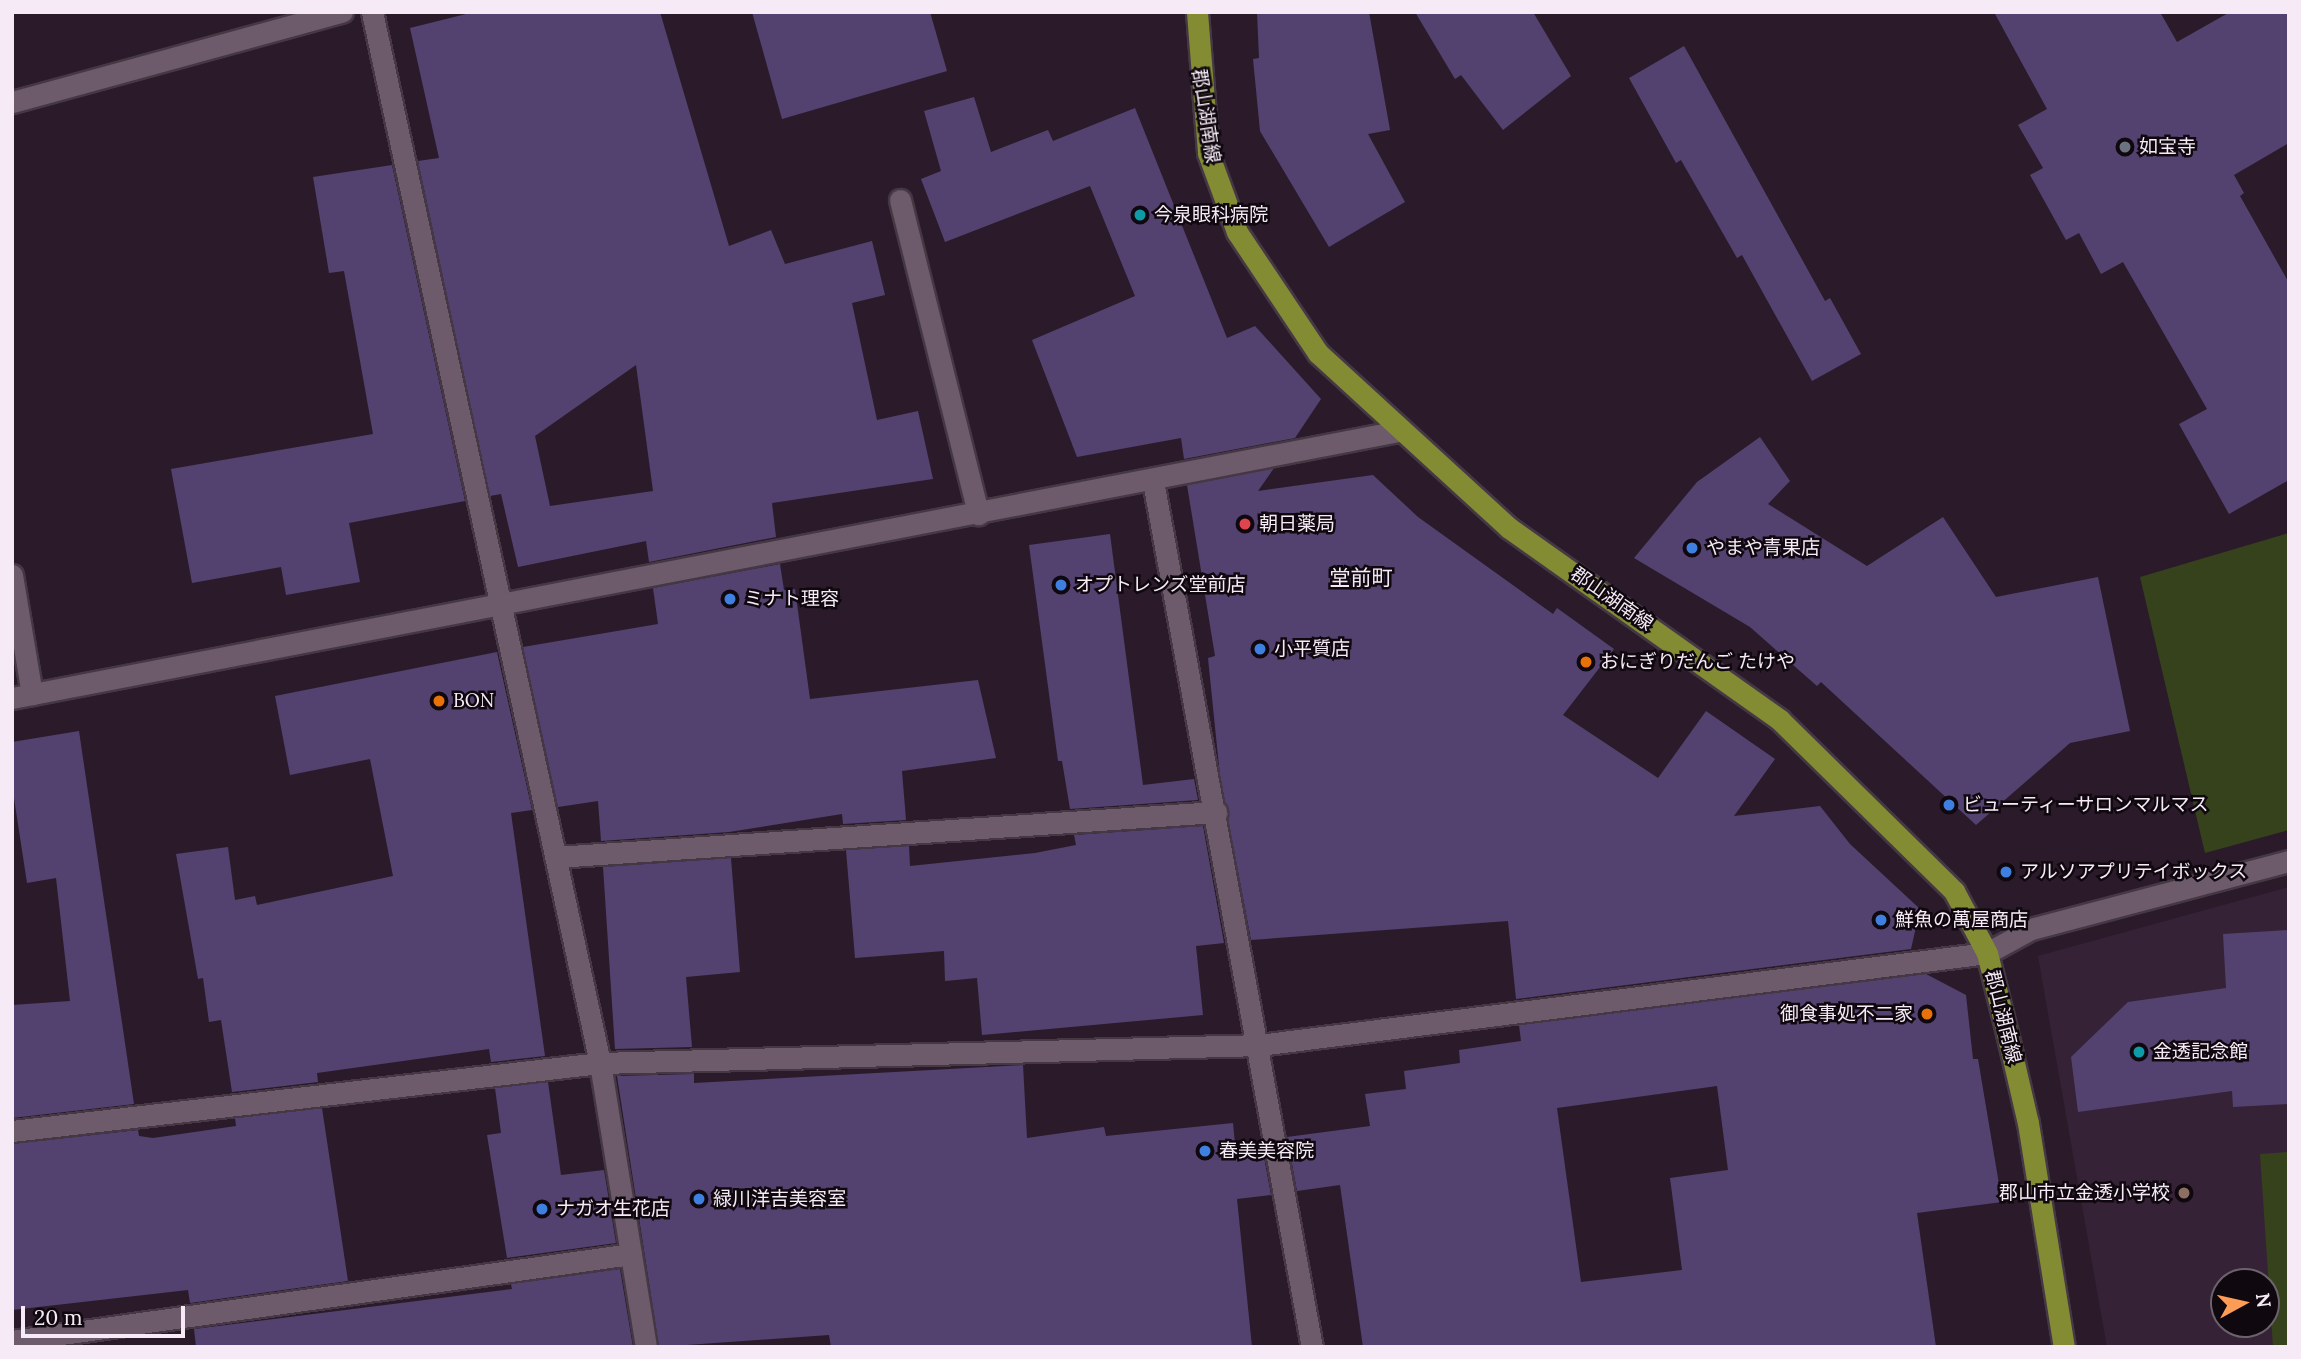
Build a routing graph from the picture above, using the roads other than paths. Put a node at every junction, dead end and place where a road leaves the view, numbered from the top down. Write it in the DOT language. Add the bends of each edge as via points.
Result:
graph roads {
  1 [pos="342,12"];
  2 [pos="372,12"];
  3 [pos="1197,12"];
  4 [pos="12,102"];
  5 [pos="900,200"];
  6 [pos="1399,431"];
  7 [pos="1153,481"];
  8 [pos="978,514"];
  9 [pos="12,575"];
  10 [pos="502,606"];
  11 [pos="22,696"];
  12 [pos="1216,812"];
  13 [pos="556,857"];
  14 [pos="2289,861"];
  15 [pos="1987,953"];
  16 [pos="1259,1045"];
  17 [pos="600,1063"];
  18 [pos="12,1131"];
  19 [pos="631,1254"];
  20 [pos="104,1337"];
  21 [pos="12,1341"];
  22 [pos="646,1347"];
  23 [pos="1312,1347"];
  24 [pos="2064,1347"];
  1 -- 4 [label="street"];
  2 -- 10 [label="street"];
  3 -- 6 [label="main road, 郡山湖南線" via="1208,153 1237,232 1318,353"];
  5 -- 8 [label="street"];
  6 -- 7 [label="street"];
  6 -- 15 [label="main road, 郡山湖南線" via="1509,528 1797,735 1954,891"];
  7 -- 8 [label="street"];
  7 -- 12 [label="street"];
  8 -- 10 [label="street"];
  9 -- 11 [label="street"];
  10 -- 11 [label="street"];
  10 -- 13 [label="street"];
  12 -- 13 [label="street"];
  12 -- 16 [label="street"];
  13 -- 17 [label="street"];
  14 -- 15 [label="street" via="2031,929"];
  15 -- 16 [label="street"];
  15 -- 24 [label="main road, 郡山湖南線" via="2028,1122"];
  16 -- 17 [label="street"];
  16 -- 23 [label="street"];
  17 -- 18 [label="street"];
  17 -- 19 [label="street"];
  19 -- 20 [label="street"];
  19 -- 22 [label="street"];
  20 -- 21 [label="street"];
}
